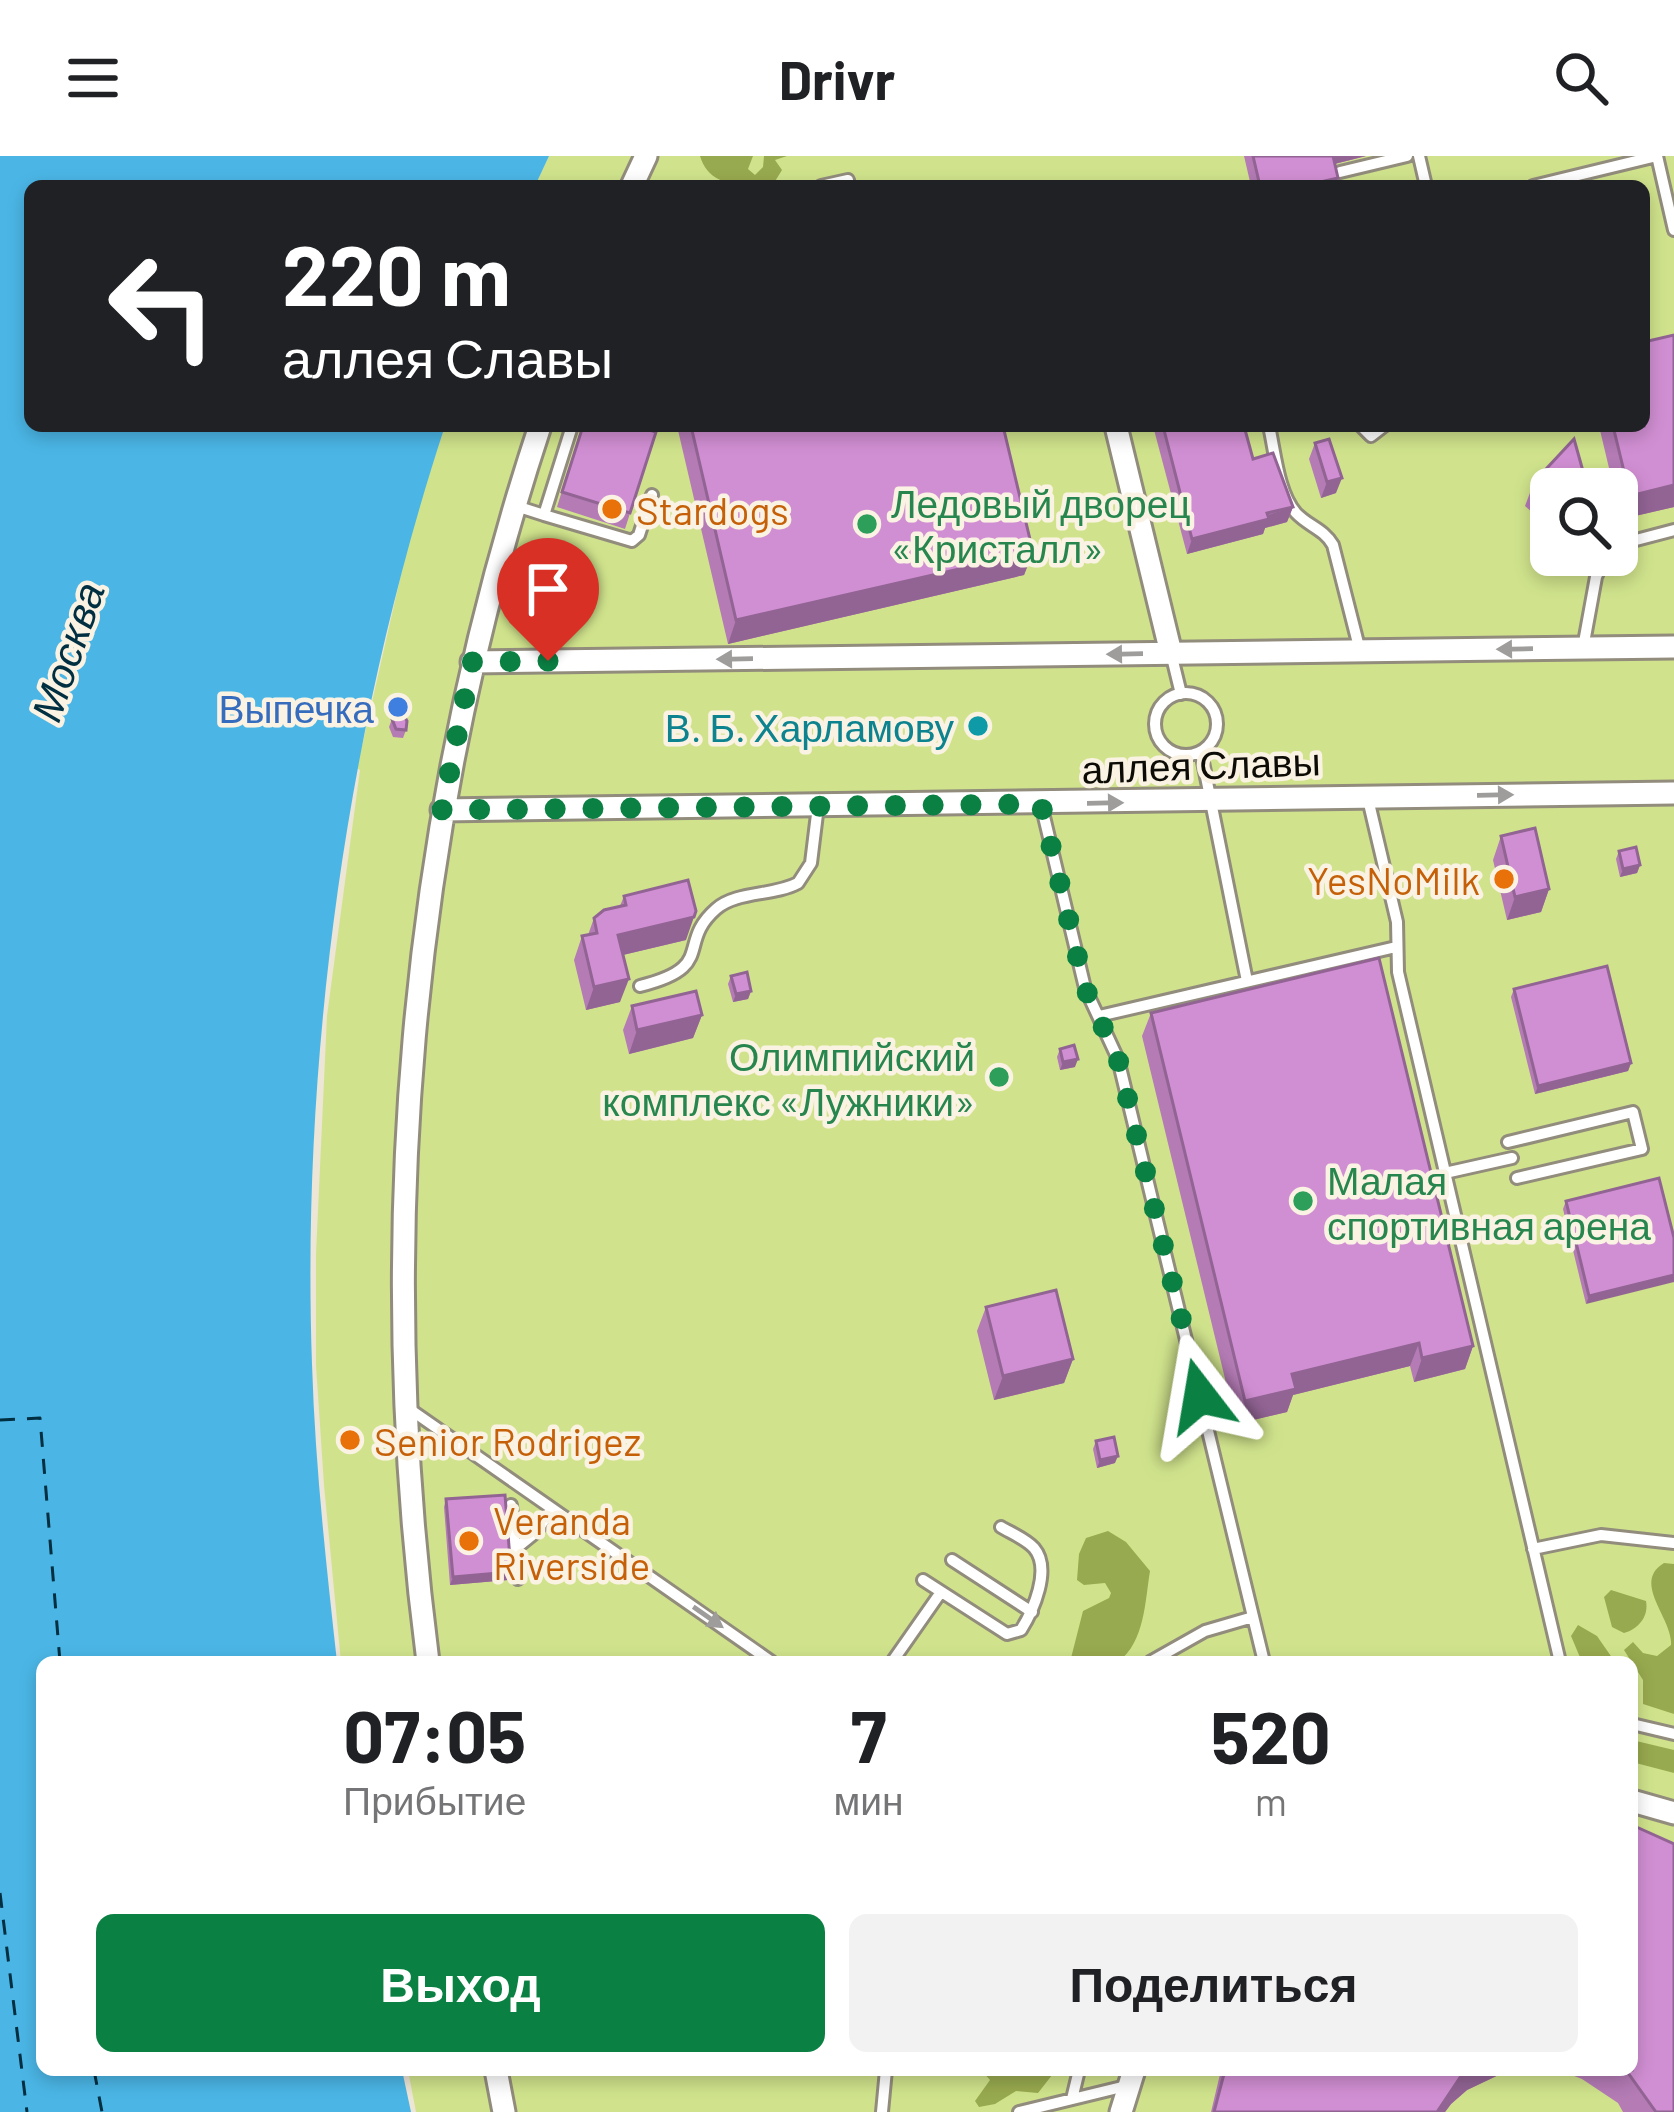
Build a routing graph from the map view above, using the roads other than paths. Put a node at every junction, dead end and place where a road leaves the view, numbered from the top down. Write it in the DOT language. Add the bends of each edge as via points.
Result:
graph roads {
  1 [pos="1407,156"];
  2 [pos="1340,172"];
  3 [pos="1558,180"];
  4 [pos="1674,230"];
  5 [pos="538,432"];
  6 [pos="570,432"];
  7 [pos="1117,432"];
  8 [pos="1270,432"];
  9 [pos="652,495"];
  10 [pos="515,506"];
  11 [pos="544,515"];
  12 [pos="1674,530"];
  13 [pos="1638,539"];
  14 [pos="1596,576"];
  15 [pos="1674,647"];
  16 [pos="1583,648"];
  17 [pos="1360,651"];
  18 [pos="1172,653"];
  19 [pos="472,662"];
  20 [pos="1181,694"];
  21 [pos="1201,752"];
  22 [pos="1674,793"];
  23 [pos="1367,796"];
  24 [pos="1210,801"];
  25 [pos="1041,804"];
  26 [pos="818,806"];
  27 [pos="442,810"];
  28 [pos="1396,946"];
  29 [pos="1247,981"];
  30 [pos="640,986"];
  31 [pos="1099,1016"];
  32 [pos="1508,1142"];
  33 [pos="1512,1158"];
  34 [pos="1445,1173"];
  35 [pos="1516,1178"];
  36 [pos="405,1406"];
  37 [pos="511,1504"];
  38 [pos="552,1509"];
  39 [pos="1001,1527"];
  40 [pos="1674,1544"];
  41 [pos="515,1549"];
  42 [pos="1533,1550"];
  43 [pos="952,1560"];
  44 [pos="518,1580"];
  45 [pos="923,1580"];
  46 [pos="941,1592"];
  47 [pos="1032,1612"];
  48 [pos="1253,1617"];
  49 [pos="427,1656"];
  50 [pos="763,1656"];
  51 [pos="896,1656"];
  52 [pos="1161,1656"];
  53 [pos="1263,1656"];
  54 [pos="1559,1656"];
  55 [pos="1638,1725"];
  56 [pos="1674,1734"];
  57 [pos="1638,1803"];
  58 [pos="1674,1814"];
  59 [pos="497,2076"];
  60 [pos="885,2076"];
  61 [pos="1078,2076"];
  62 [pos="1132,2078"];
  63 [pos="1072,2099"];
  64 [pos="504,2112"];
  65 [pos="882,2112"];
  66 [pos="1019,2112"];
  67 [pos="1121,2112"];
  1 -- 2 [label="lane"];
  3 -- 4 [label="lane" via="1657,156"];
  5 -- 10 [label="street"];
  6 -- 11 [label="lane"];
  7 -- 18 [label="street"];
  8 -- 17 [label="lane" via="1287,500 1333,545"];
  9 -- 11 [label="lane" via="632,541"];
  10 -- 11 [label="lane"];
  10 -- 19 [label="street"];
  12 -- 13 [label="lane"];
  14 -- 16 [label="lane"];
  15 -- 16 [label="street"];
  16 -- 17 [label="street, one-way"];
  17 -- 18 [label="street"];
  18 -- 19 [label="street, one-way"];
  18 -- 20 [label="lane"];
  19 -- 27 [label="street"];
  20 -- 21 [label="lane" via="1199,696 1216,715 1216,733"];
  20 -- 21 [label="lane" via="1162,705 1157,736 1175,754"];
  21 -- 24 [label="lane"];
  23 -- 22 [label="street, аллея Славы, one-way"];
  23 -- 24 [label="street, аллея Славы"];
  23 -- 28 [label="lane"];
  25 -- 24 [label="street, аллея Славы, one-way"];
  24 -- 29 [label="lane"];
  25 -- 26 [label="street, аллея Славы"];
  25 -- 31 [label="lane" via="1085,988"];
  26 -- 27 [label="street, аллея Славы"];
  26 -- 30 [label="lane" via="811,863 798,883 719,906 682,971"];
  27 -- 36 [label="street" via="404,1169"];
  28 -- 29 [label="lane"];
  28 -- 34 [label="lane"];
  29 -- 31 [label="lane"];
  31 -- 48 [label="lane" via="1118,1059"];
  32 -- 35 [label="lane" via="1633,1112 1642,1149"];
  33 -- 34 [label="lane"];
  34 -- 42 [label="lane"];
  36 -- 38 [label="lane"];
  36 -- 49 [label="street"];
  37 -- 41 [label="lane"];
  38 -- 41 [label="lane"];
  38 -- 50 [label="lane, one-way"];
  39 -- 47 [label="lane" via="1039,1558"];
  40 -- 42 [label="lane" via="1600,1535"];
  41 -- 44 [label="lane"];
  42 -- 54 [label="lane"];
  43 -- 47 [label="lane"];
  45 -- 46 [label="lane"];
  46 -- 47 [label="lane" via="1007,1634 1021,1630"];
  46 -- 51 [label="lane"];
  48 -- 52 [label="lane"];
  48 -- 53 [label="lane"];
  55 -- 56 [label="lane"];
  57 -- 58 [label="street"];
  59 -- 64 [label="street"];
  60 -- 65 [label="lane"];
  61 -- 63 [label="lane"];
  62 -- 63 [label="lane"];
  62 -- 67 [label="street"];
  63 -- 66 [label="lane"];
}
